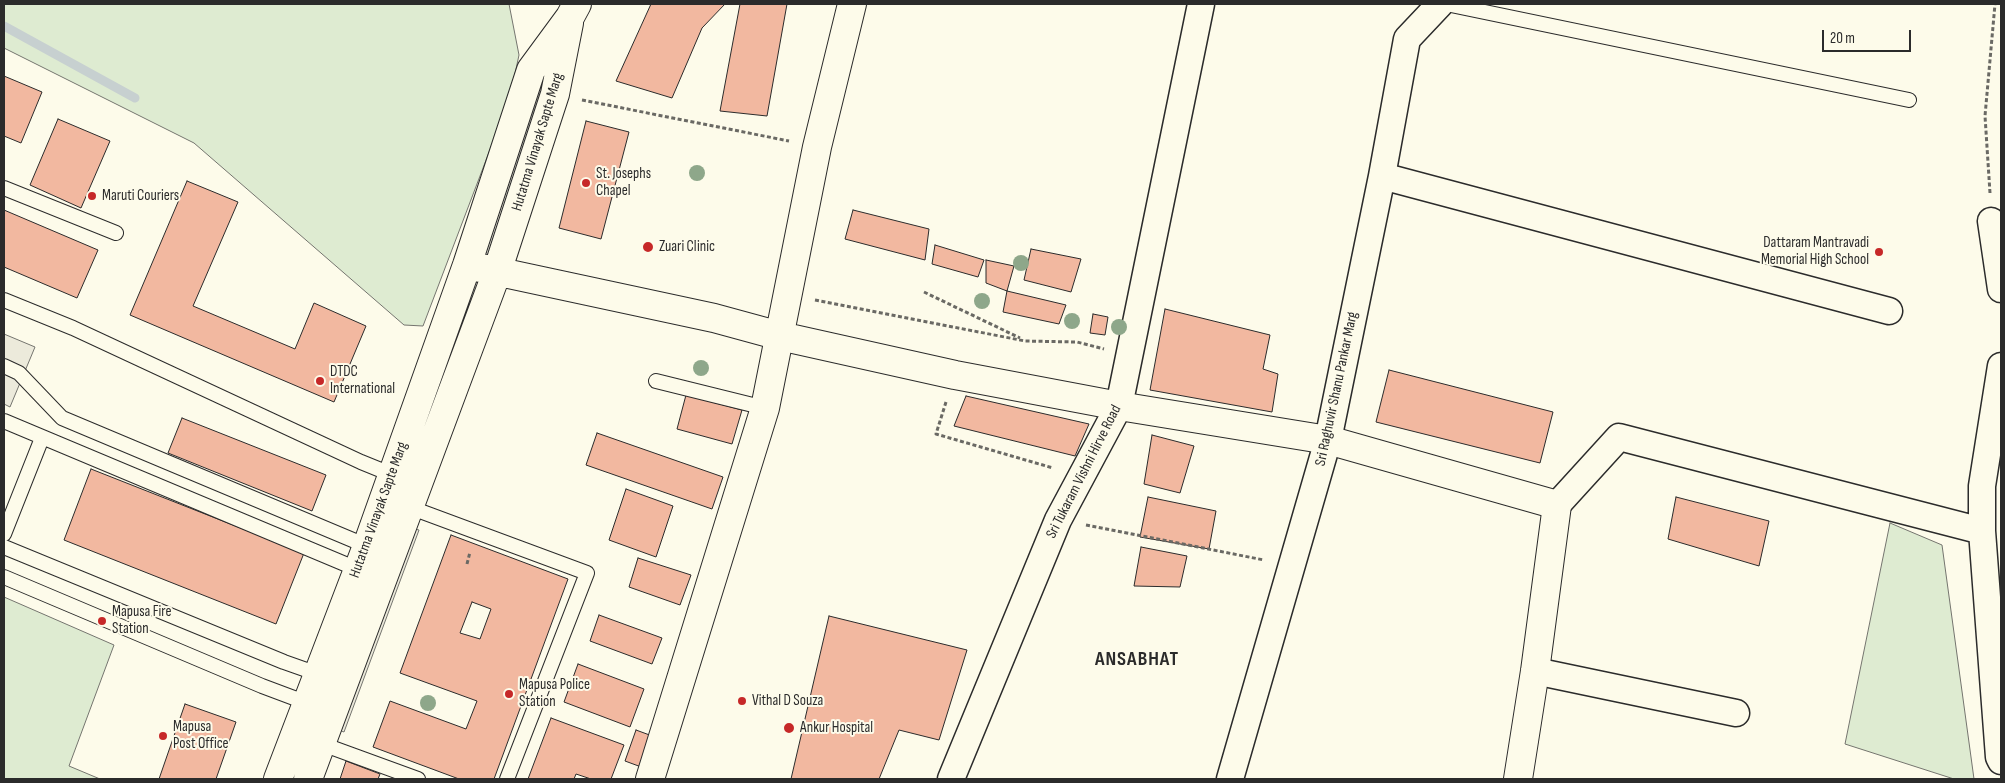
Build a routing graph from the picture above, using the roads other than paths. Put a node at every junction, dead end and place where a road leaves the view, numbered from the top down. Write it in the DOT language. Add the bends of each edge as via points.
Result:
graph roads {
  1 [pos="852,4"];
  2 [pos="1201,4"];
  3 [pos="1440,4"];
  4 [pos="1446,4"];
  5 [pos="569,8"];
  6 [pos="1910,100"];
  7 [pos="1382,176"];
  8 [pos="4,188"];
  9 [pos="1991,221"];
  10 [pos="116,233"];
  11 [pos="468,265"];
  12 [pos="497,272"];
  13 [pos="2001,289"];
  14 [pos="4,300"];
  15 [pos="1889,311"];
  16 [pos="780,336"];
  17 [pos="4,366"];
  18 [pos="2001,366"];
  19 [pos="656,381"];
  20 [pos="1119,406"];
  21 [pos="765,408"];
  22 [pos="4,421"];
  23 [pos="42,438"];
  24 [pos="1328,440"];
  25 [pos="393,475"];
  26 [pos="1557,506"];
  27 [pos="409,507"];
  28 [pos="1982,531"];
  29 [pos="4,534"];
  30 [pos="4,547"];
  31 [pos="362,557"];
  32 [pos="4,577"];
  33 [pos="1535,671"];
  34 [pos="318,674"];
  35 [pos="307,703"];
  36 [pos="332,713"];
  37 [pos="1736,713"];
  38 [pos="322,744"];
  39 [pos="2001,761"];
  40 [pos="278,779"];
  41 [pos="308,779"];
  42 [pos="418,779"];
  43 [pos="507,779"];
  44 [pos="650,779"];
  45 [pos="951,779"];
  46 [pos="1230,779"];
  47 [pos="1518,779"];
  1 -- 16 [label="street" via="817,147"];
  2 -- 20 [label="street, Sri Tukaram Vishni Hirve Road"];
  3 -- 7 [label="street, Sri Raghuvir Shanu Pankar Marg" via="1406,39"];
  4 -- 6 [label="lane"];
  5 -- 11 [label="street, Hutatma Vinayak Sapte Marg" via="531,70"];
  5 -- 12 [label="street, Hutatma Vinayak Sapte Marg" via="555,94"];
  7 -- 15 [label="street"];
  7 -- 24 [label="street, Sri Raghuvir Shanu Pankar Marg"];
  8 -- 10 [label="lane"];
  9 -- 13 [label="street"];
  11 -- 12 [label="street"];
  11 -- 25 [label="street, Hutatma Vinayak Sapte Marg"];
  12 -- 16 [label="street" via="704,316"];
  12 -- 27 [label="street, Hutatma Vinayak Sapte Marg"];
  14 -- 25 [label="lane" via="73,328"];
  16 -- 20 [label="street" via="955,375"];
  16 -- 21 [label="street"];
  17 -- 31 [label="lane" via="19,373 62,418"];
  18 -- 28 [label="street" via="1982,486"];
  19 -- 21 [label="lane"];
  20 -- 24 [label="street"];
  20 -- 45 [label="street, Sri Tukaram Vishni Hirve Road" via="1058,520"];
  21 -- 44 [label="street"];
  22 -- 23 [label="lane"];
  23 -- 29 [label="lane"];
  23 -- 31 [label="lane"];
  24 -- 26 [label="street"];
  24 -- 46 [label="street, Sri Raghuvir Shanu Pankar Marg"];
  25 -- 31 [label="street, Hutatma Vinayak Sapte Marg"];
  26 -- 28 [label="street" via="1619,437"];
  26 -- 33 [label="street"];
  27 -- 36 [label="street, Hutatma Vinayak Sapte Marg"];
  27 -- 43 [label="lane" via="587,573"];
  28 -- 39 [label="street"];
  30 -- 34 [label="lane"];
  31 -- 34 [label="street, Hutatma Vinayak Sapte Marg"];
  32 -- 35 [label="lane"];
  33 -- 37 [label="street"];
  33 -- 47 [label="street"];
  34 -- 35 [label="street, Hutatma Vinayak Sapte Marg"];
  35 -- 36 [label="lane"];
  35 -- 40 [label="street, Hutatma Vinayak Sapte Marg"];
  36 -- 38 [label="street, Hutatma Vinayak Sapte Marg"];
  38 -- 41 [label="street, Hutatma Vinayak Sapte Marg"];
  38 -- 42 [label="lane"];
}
